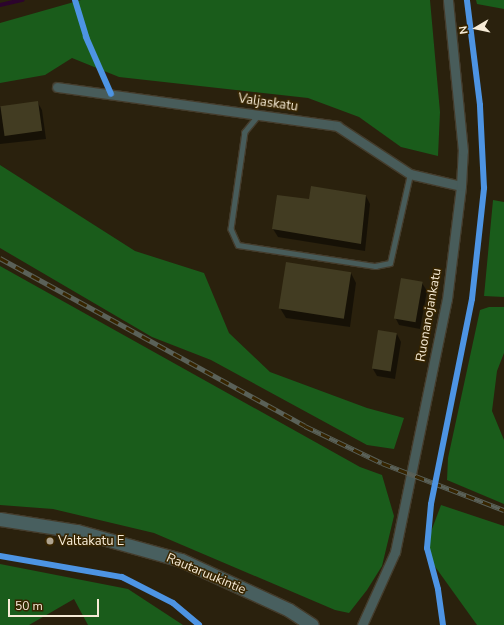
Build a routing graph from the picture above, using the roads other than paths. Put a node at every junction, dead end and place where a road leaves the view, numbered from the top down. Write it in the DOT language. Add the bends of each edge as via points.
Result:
graph roads {
  1 [pos="448,0"];
  2 [pos="57,87"];
  3 [pos="259,115"];
  4 [pos="410,174"];
  5 [pos="461,186"];
  6 [pos="0,519"];
  7 [pos="312,625"];
  8 [pos="362,625"];
  1 -- 5 [label="street, Ruonanojankatu" via="463,151"];
  2 -- 3 [label="street, Valjaskatu"];
  3 -- 4 [label="street, Valjaskatu" via="337,126"];
  3 -- 4 [label="lane" via="245,132 231,229 238,245 375,266 390,263"];
  4 -- 5 [label="street, Valjaskatu"];
  5 -- 8 [label="street, Ruonanojankatu" via="447,299 395,552"];
  6 -- 7 [label="main road, Rautaruukintie" via="77,531 181,560 289,610"];
}
